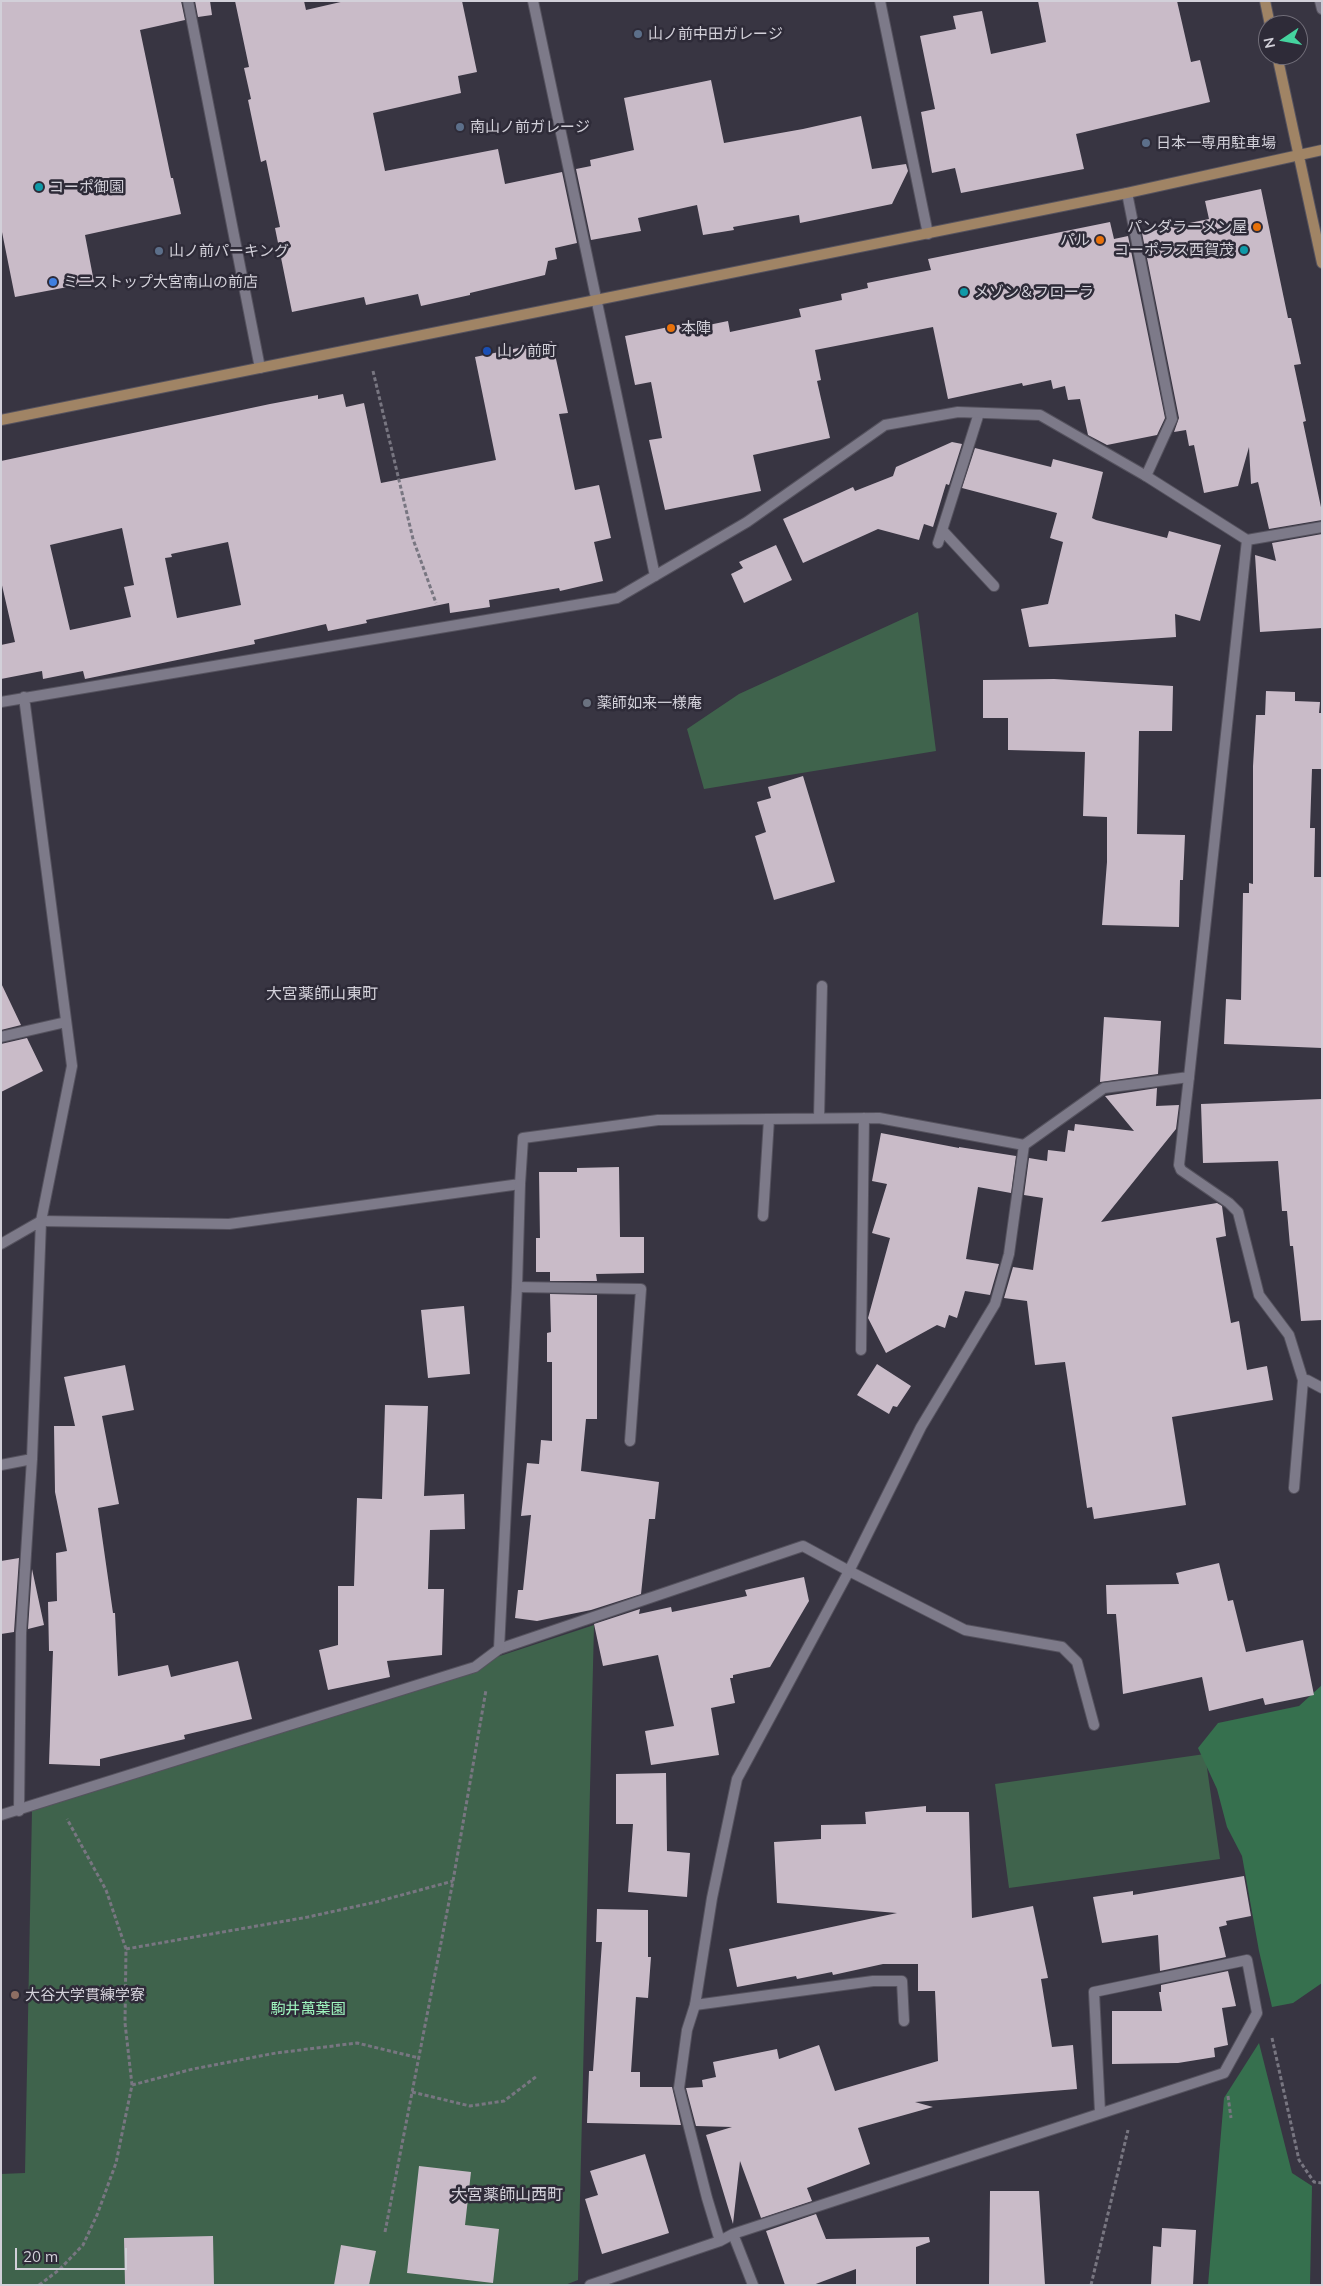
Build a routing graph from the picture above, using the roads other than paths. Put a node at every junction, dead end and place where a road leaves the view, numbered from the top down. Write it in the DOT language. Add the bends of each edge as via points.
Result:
graph roads {
  1 [pos="188,1"];
  2 [pos="534,1"];
  3 [pos="880,1"];
  4 [pos="1265,1"];
  5 [pos="1320,1"];
  6 [pos="1322,9"];
  7 [pos="1268,15"];
  8 [pos="1279,65"];
  9 [pos="1322,150"];
  10 [pos="1299,154"];
  11 [pos="1127,193"];
  12 [pos="928,234"];
  13 [pos="1322,263"];
  14 [pos="596,299"];
  15 [pos="260,368"];
  16 [pos="979,413"];
  17 [pos="1,420"];
  18 [pos="1146,476"];
  19 [pos="1322,527"];
  20 [pos="943,531"];
  21 [pos="1247,540"];
  22 [pos="938,543"];
  23 [pos="655,576"];
  24 [pos="994,586"];
  25 [pos="24,697"];
  26 [pos="1,702"];
  27 [pos="822,986"];
  28 [pos="66,1022"];
  29 [pos="1,1037"];
  30 [pos="1189,1077"];
  31 [pos="819,1118"];
  32 [pos="864,1118"];
  33 [pos="769,1119"];
  34 [pos="1024,1145"];
  35 [pos="520,1184"];
  36 [pos="763,1216"];
  37 [pos="41,1222"];
  38 [pos="1,1244"];
  39 [pos="517,1287"];
  40 [pos="861,1350"];
  41 [pos="1303,1380"];
  42 [pos="1322,1388"];
  43 [pos="630,1441"];
  44 [pos="32,1459"];
  45 [pos="1,1465"];
  46 [pos="1294,1488"];
  47 [pos="849,1571"];
  48 [pos="496,1651"];
  49 [pos="1094,1725"];
  50 [pos="19,1811"];
  51 [pos="1,1815"];
  52 [pos="695,2005"];
  53 [pos="904,2021"];
  54 [pos="1100,2112"];
  55 [pos="733,2234"];
  56 [pos="720,2241"];
  57 [pos="590,2285"];
  58 [pos="753,2285"];
  1 -- 15 [label="street"];
  2 -- 14 [label="street"];
  3 -- 12 [label="street"];
  4 -- 7 [label="street"];
  5 -- 6 [label="street"];
  8 -- 10 [label="street"];
  9 -- 10 [label="street"];
  10 -- 11 [label="street"];
  10 -- 13 [label="street"];
  11 -- 12 [label="street"];
  11 -- 18 [label="street" via="1172,419"];
  12 -- 14 [label="street"];
  14 -- 15 [label="street"];
  14 -- 23 [label="street"];
  15 -- 17 [label="street"];
  16 -- 18 [label="street" via="1040,415"];
  16 -- 20 [label="street"];
  16 -- 23 [label="street" via="958,412 885,425 747,522"];
  18 -- 21 [label="street"];
  19 -- 21 [label="street"];
  20 -- 22 [label="street"];
  20 -- 24 [label="street"];
  21 -- 30 [label="street"];
  23 -- 25 [label="street" via="617,598"];
  25 -- 26 [label="street"];
  25 -- 28 [label="street"];
  27 -- 31 [label="street"];
  28 -- 29 [label="street"];
  28 -- 37 [label="street" via="72,1066"];
  30 -- 34 [label="street" via="1104,1088"];
  30 -- 41 [label="street" via="1179,1165 1181,1170 1238,1212 1258,1295 1289,1335"];
  31 -- 32 [label="street"];
  31 -- 33 [label="street"];
  32 -- 34 [label="street"];
  32 -- 40 [label="street"];
  33 -- 35 [label="street" via="658,1120 523,1138"];
  33 -- 36 [label="street"];
  34 -- 47 [label="street" via="1009,1254 995,1304 921,1427"];
  35 -- 37 [label="street" via="229,1224"];
  35 -- 39 [label="street"];
  37 -- 38 [label="street"];
  37 -- 44 [label="street"];
  39 -- 43 [label="street" via="641,1289"];
  39 -- 48 [label="street"];
  41 -- 42 [label="street"];
  41 -- 46 [label="street"];
  44 -- 45 [label="street"];
  44 -- 50 [label="street" via="21,1633"];
  47 -- 48 [label="street" via="804,1546"];
  47 -- 49 [label="street" via="965,1630 1062,1647 1077,1662"];
  47 -- 52 [label="street" via="736,1779"];
  48 -- 50 [label="street" via="475,1667"];
  50 -- 51 [label="street"];
  52 -- 53 [label="street" via="873,1981 902,1981"];
  52 -- 56 [label="street" via="687,2030 679,2088"];
  54 -- 54 [label="street" via="1094,1992 1246,1960 1257,2013 1224,2074"];
  54 -- 55 [label="street"];
  55 -- 56 [label="street"];
  55 -- 58 [label="street"];
  56 -- 57 [label="street"];
}
